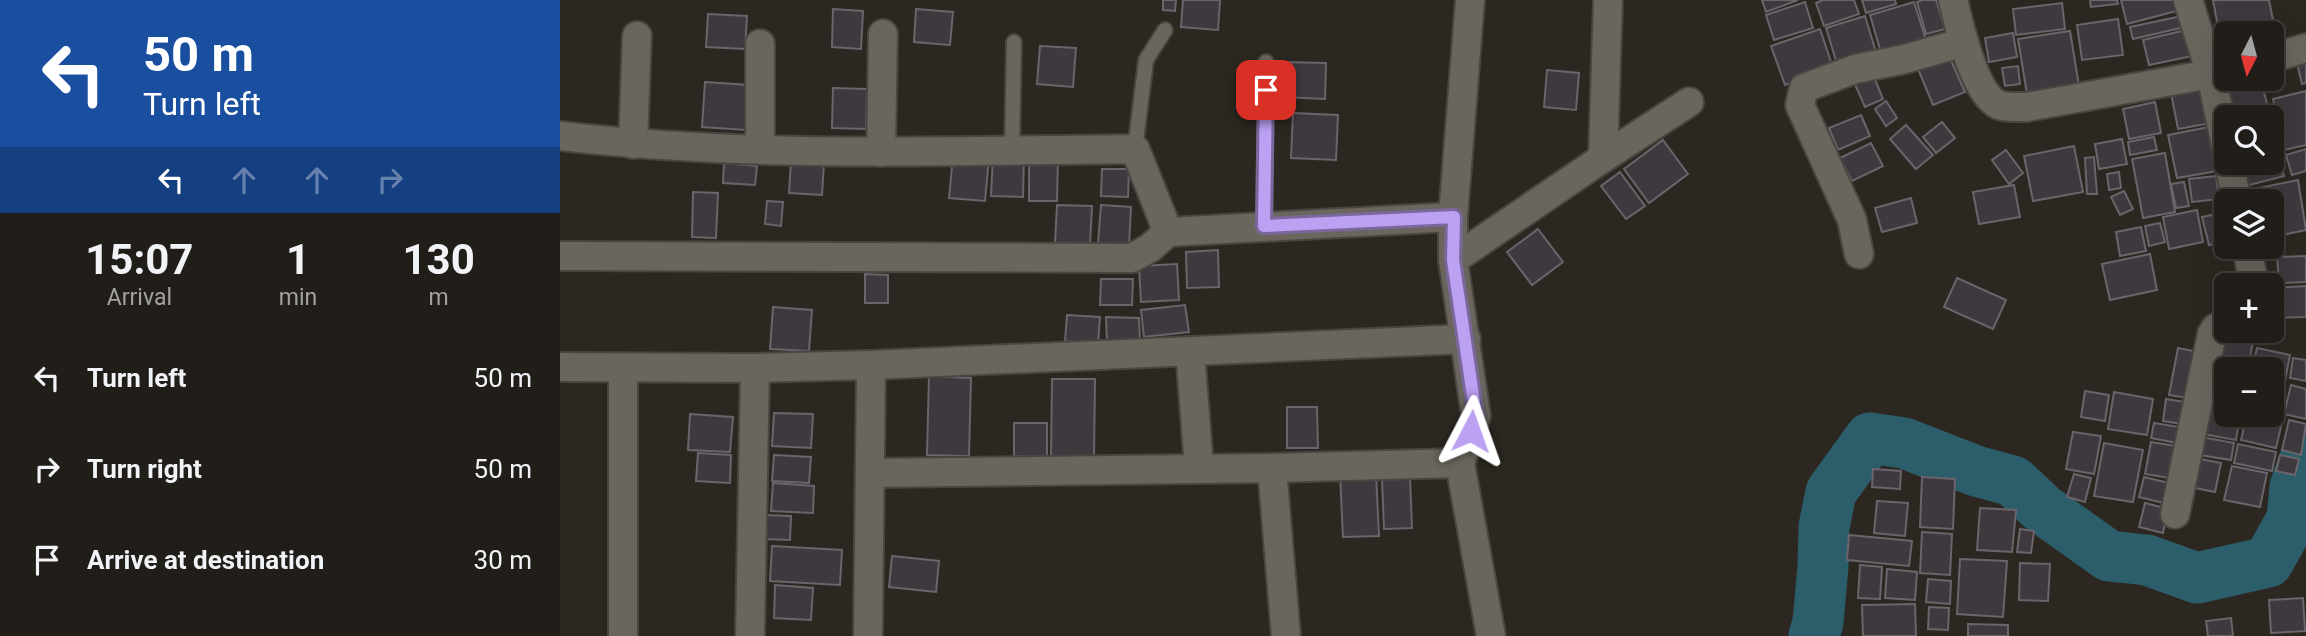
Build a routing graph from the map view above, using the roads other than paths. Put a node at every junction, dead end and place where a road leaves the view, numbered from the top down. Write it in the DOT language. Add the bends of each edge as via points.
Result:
graph roads {
  1 [pos="1470,0"];
  2 [pos="1608,0"];
  3 [pos="1953,0"];
  4 [pos="2188,0"];
  5 [pos="1165,30"];
  6 [pos="883,34"];
  7 [pos="637,36"];
  8 [pos="1014,42"];
  9 [pos="1964,42"];
  10 [pos="760,44"];
  11 [pos="2306,48"];
  12 [pos="2284,54"];
  13 [pos="1266,62"];
  14 [pos="2214,62"];
  15 [pos="2214,73"];
  16 [pos="1689,102"];
  17 [pos="560,136"];
  18 [pos="633,144"];
  19 [pos="760,149"];
  20 [pos="1135,149"];
  21 [pos="1012,150"];
  22 [pos="881,152"];
  23 [pos="1603,158"];
  24 [pos="1454,217"];
  25 [pos="1264,226"];
  26 [pos="1168,232"];
  27 [pos="1859,254"];
  28 [pos="560,256"];
  29 [pos="1453,260"];
  30 [pos="2214,332"];
  31 [pos="1465,339"];
  32 [pos="1190,351"];
  33 [pos="871,365"];
  34 [pos="560,367"];
  35 [pos="623,368"];
  36 [pos="755,368"];
  37 [pos="1460,463"];
  38 [pos="1199,467"];
  39 [pos="1272,468"];
  40 [pos="870,473"];
  41 [pos="2175,514"];
  42 [pos="623,636"];
  43 [pos="750,636"];
  44 [pos="868,636"];
  45 [pos="1286,636"];
  46 [pos="1491,636"];
  1 -- 24 [label="street"];
  2 -- 23 [label="street"];
  3 -- 9 [label="street"];
  4 -- 14 [label="street"];
  5 -- 20 [label="lane" via="1146,60"];
  6 -- 22 [label="street"];
  7 -- 18 [label="street"];
  8 -- 21 [label="lane"];
  9 -- 15 [label="street" via="1989,97 2013,107"];
  9 -- 27 [label="street" via="1855,69 1804,88 1800,106 1852,219"];
  10 -- 19 [label="street"];
  11 -- 12 [label="street"];
  13 -- 25 [label="lane"];
  16 -- 23 [label="street"];
  17 -- 18 [label="street"];
  18 -- 19 [label="street"];
  19 -- 22 [label="street"];
  20 -- 21 [label="street"];
  20 -- 26 [label="street"];
  21 -- 22 [label="street"];
  23 -- 29 [label="street"];
  24 -- 25 [label="street"];
  24 -- 29 [label="street"];
  25 -- 26 [label="street"];
  26 -- 28 [label="street" via="1132,258"];
  29 -- 31 [label="street"];
  30 -- 41 [label="street"];
  31 -- 32 [label="street"];
  31 -- 37 [label="street" via="1476,416"];
  32 -- 33 [label="street"];
  32 -- 38 [label="street"];
  33 -- 36 [label="street"];
  33 -- 40 [label="street"];
  34 -- 35 [label="street"];
  35 -- 36 [label="street"];
  35 -- 42 [label="street"];
  36 -- 43 [label="street"];
  37 -- 39 [label="street"];
  37 -- 46 [label="street"];
  38 -- 39 [label="street"];
  38 -- 40 [label="street"];
  39 -- 45 [label="street"];
  40 -- 44 [label="street"];
}
